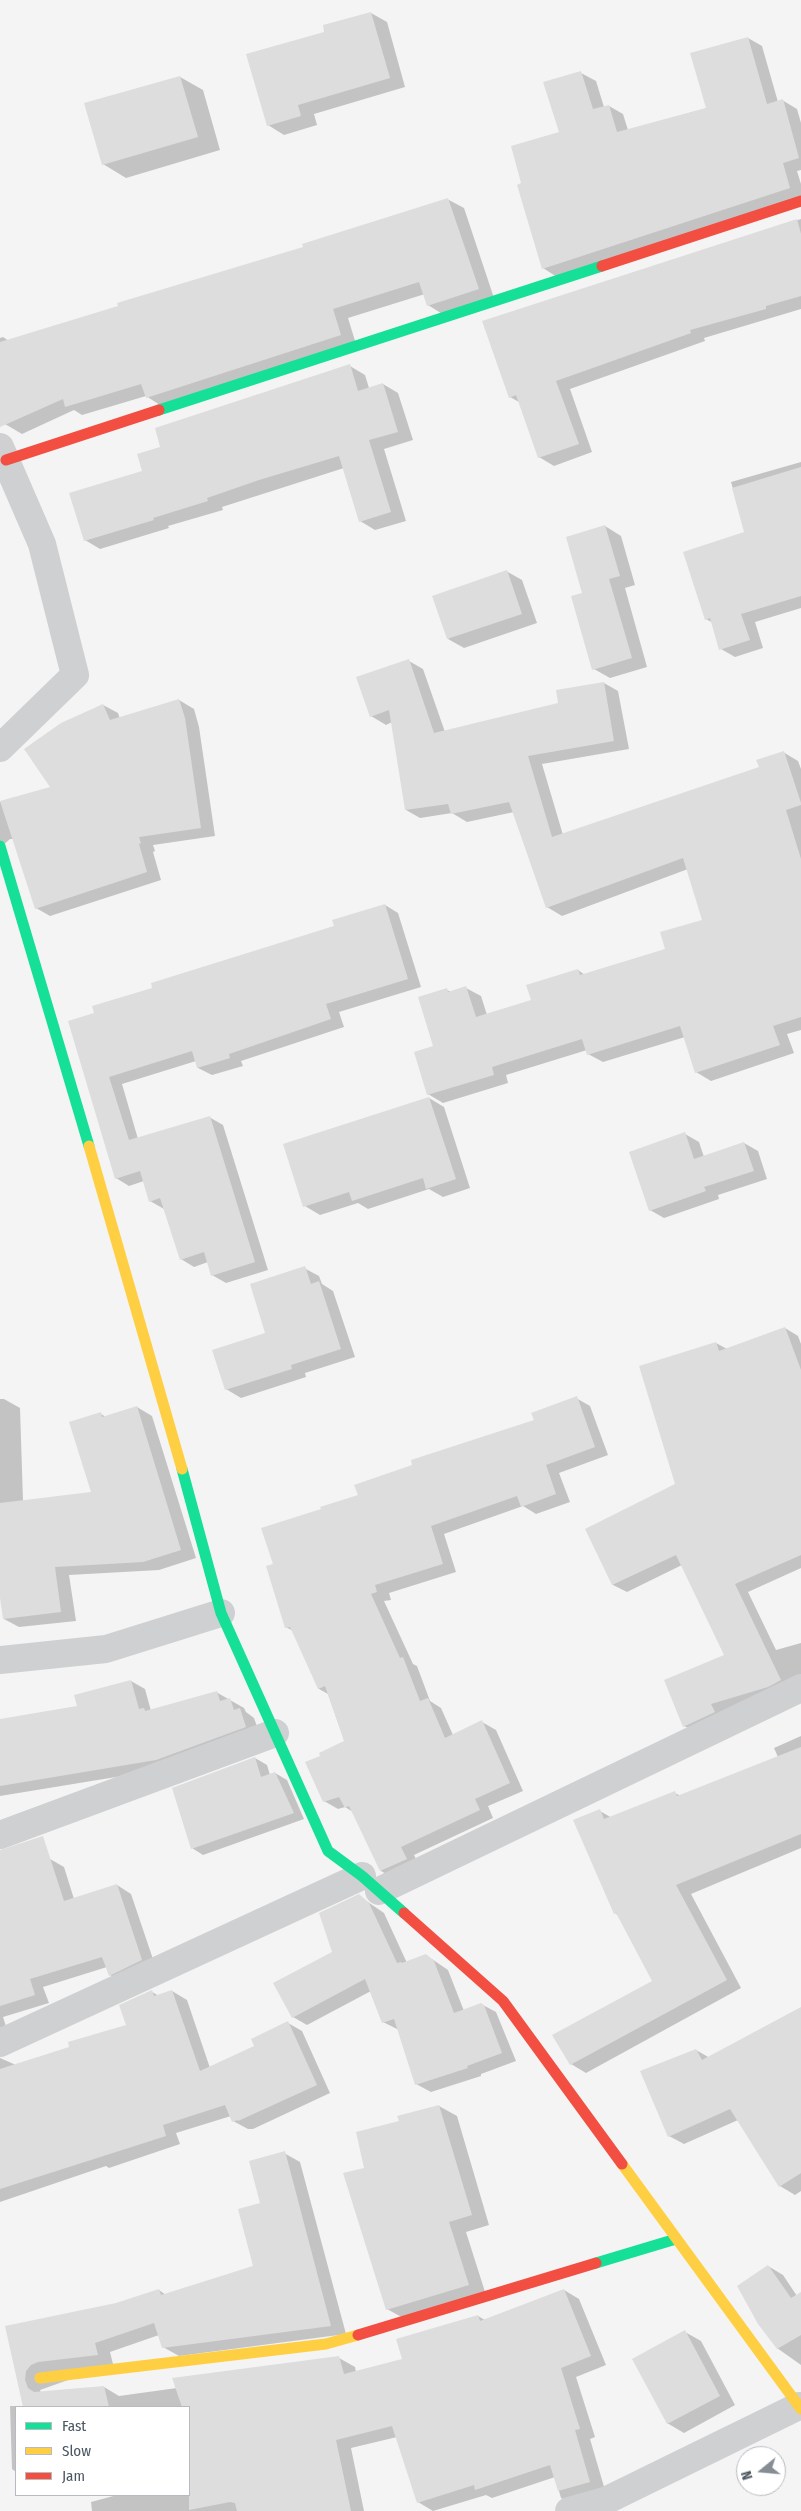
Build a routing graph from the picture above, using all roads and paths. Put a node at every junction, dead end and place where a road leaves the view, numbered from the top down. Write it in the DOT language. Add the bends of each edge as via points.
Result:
graph roads {
  1 [pos="801,201"];
  2 [pos="3,453"];
  3 [pos="0,748"];
  4 [pos="0,846"];
  5 [pos="222,1613"];
  6 [pos="0,1660"];
  7 [pos="801,1688"];
  8 [pos="275,1733"];
  9 [pos="0,1835"];
  10 [pos="370,1884"];
  11 [pos="0,2043"];
  12 [pos="676,2239"];
  13 [pos="40,2378"];
  14 [pos="800,2408"];
  15 [pos="569,2511"];
  1 -- 2 [label="street"];
  2 -- 3 [label="street" via="42,544 76,674"];
  4 -- 5 [label="street" via="155,1369"];
  5 -- 6 [label="street" via="106,1649"];
  5 -- 8 [label="street"];
  7 -- 10 [label="street"];
  8 -- 9 [label="street"];
  8 -- 10 [label="street" via="328,1851"];
  10 -- 11 [label="street"];
  10 -- 12 [label="street" via="503,2001"];
  12 -- 13 [label="street" via="326,2344"];
  12 -- 14 [label="street"];
  14 -- 15 [label="street" via="605,2501"];
}
